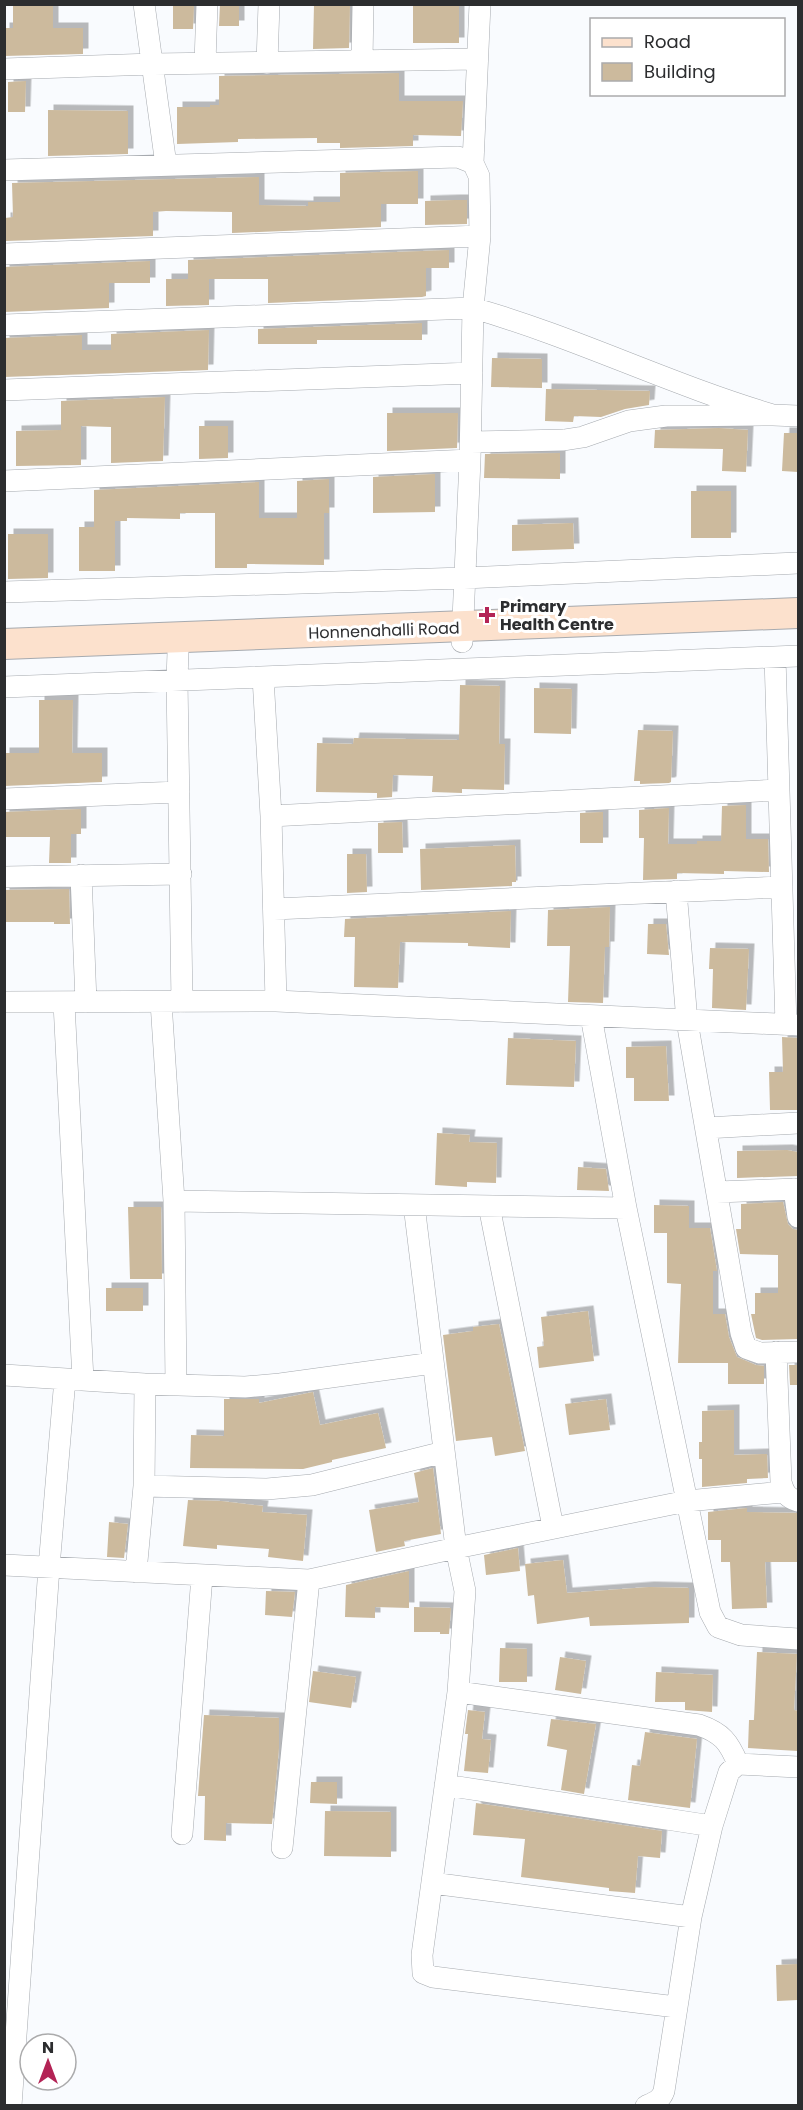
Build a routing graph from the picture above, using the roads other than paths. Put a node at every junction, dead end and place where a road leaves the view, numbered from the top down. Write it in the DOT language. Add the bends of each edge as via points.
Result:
graph roads {
  1 [pos="144,4"];
  2 [pos="207,4"];
  3 [pos="269,4"];
  4 [pos="363,4"];
  5 [pos="480,4"];
  6 [pos="477,59"];
  7 [pos="362,61"];
  8 [pos="205,63"];
  9 [pos="267,63"];
  10 [pos="153,64"];
  11 [pos="4,69"];
  12 [pos="473,164"];
  13 [pos="166,165"];
  14 [pos="4,170"];
  15 [pos="480,236"];
  16 [pos="4,254"];
  17 [pos="473,308"];
  18 [pos="4,324"];
  19 [pos="472,373"];
  20 [pos="4,390"];
  21 [pos="773,415"];
  22 [pos="798,416"];
  23 [pos="471,451"];
  24 [pos="4,481"];
  25 [pos="798,563"];
  26 [pos="464,578"];
  27 [pos="4,592"];
  28 [pos="798,613"];
  29 [pos="798,630"];
  30 [pos="462,634"];
  31 [pos="4,644"];
  32 [pos="798,656"];
  33 [pos="774,657"];
  34 [pos="4,659"];
  35 [pos="178,666"];
  36 [pos="263,677"];
  37 [pos="4,687"];
  38 [pos="779,790"];
  39 [pos="179,792"];
  40 [pos="4,799"];
  41 [pos="272,816"];
  42 [pos="181,874"];
  43 [pos="81,875"];
  44 [pos="4,878"];
  45 [pos="782,887"];
  46 [pos="676,891"];
  47 [pos="274,909"];
  48 [pos="276,1001"];
  49 [pos="4,1002"];
  50 [pos="86,1002"];
  51 [pos="172,1002"];
  52 [pos="64,1003"];
  53 [pos="591,1016"];
  54 [pos="687,1020"];
  55 [pos="792,1024"];
  56 [pos="798,1123"];
  57 [pos="706,1128"];
  58 [pos="796,1189"];
  59 [pos="717,1192"];
  60 [pos="174,1201"];
  61 [pos="414,1205"];
  62 [pos="489,1206"];
  63 [pos="626,1208"];
  64 [pos="798,1217"];
  65 [pos="776,1352"];
  66 [pos="798,1352"];
  67 [pos="433,1363"];
  68 [pos="4,1375"];
  69 [pos="74,1379"];
  70 [pos="145,1384"];
  71 [pos="176,1385"];
  72 [pos="444,1452"];
  73 [pos="144,1486"];
  74 [pos="791,1497"];
  75 [pos="687,1501"];
  76 [pos="553,1527"];
  77 [pos="456,1548"];
  78 [pos="4,1565"];
  79 [pos="49,1567"];
  80 [pos="136,1572"];
  81 [pos="202,1576"];
  82 [pos="309,1580"];
  83 [pos="798,1640"];
  84 [pos="458,1692"];
  85 [pos="738,1764"];
  86 [pos="798,1767"];
  87 [pos="445,1785"];
  88 [pos="712,1826"];
  89 [pos="182,1834"];
  90 [pos="282,1848"];
  91 [pos="432,1883"];
  92 [pos="691,1917"];
  93 [pos="676,2007"];
  94 [pos="10,2106"];
  95 [pos="646,2106"];
  1 -- 10 [label="street"];
  2 -- 8 [label="street"];
  3 -- 9 [label="street"];
  4 -- 7 [label="street"];
  5 -- 6 [label="street"];
  6 -- 7 [label="street"];
  6 -- 12 [label="street"];
  7 -- 9 [label="street"];
  8 -- 9 [label="street"];
  8 -- 10 [label="street"];
  10 -- 11 [label="street"];
  10 -- 13 [label="street"];
  12 -- 13 [label="street" via="458,157"];
  12 -- 15 [label="street" via="479,176"];
  13 -- 14 [label="street"];
  15 -- 16 [label="street"];
  15 -- 17 [label="street"];
  17 -- 18 [label="street"];
  17 -- 19 [label="street"];
  17 -- 21 [label="street" via="516,320 719,399"];
  19 -- 20 [label="street"];
  19 -- 23 [label="street"];
  21 -- 22 [label="street"];
  21 -- 23 [label="street" via="666,416 629,421 584,437"];
  23 -- 24 [label="street"];
  23 -- 26 [label="street"];
  25 -- 26 [label="street"];
  26 -- 27 [label="street"];
  26 -- 30 [label="street"];
  28 -- 30 [label="street, Honnenahalli Road"];
  29 -- 30 [label="street, Honnenahalli Road"];
  30 -- 31 [label="street, Honnenahalli Road"];
  30 -- 35 [label="street, Honnenahalli Road"];
  32 -- 33 [label="street"];
  33 -- 36 [label="street"];
  33 -- 38 [label="street"];
  34 -- 35 [label="street, Honnenahalli Road"];
  35 -- 36 [label="street"];
  35 -- 37 [label="street"];
  35 -- 39 [label="street"];
  36 -- 41 [label="street"];
  38 -- 41 [label="street"];
  38 -- 45 [label="street"];
  39 -- 40 [label="street"];
  39 -- 42 [label="street"];
  41 -- 47 [label="street"];
  42 -- 43 [label="street"];
  42 -- 51 [label="street"];
  43 -- 44 [label="street"];
  43 -- 50 [label="street"];
  45 -- 46 [label="street"];
  45 -- 55 [label="street"];
  46 -- 47 [label="street"];
  46 -- 54 [label="street"];
  47 -- 48 [label="street"];
  48 -- 51 [label="street"];
  48 -- 53 [label="street"];
  49 -- 52 [label="street"];
  50 -- 51 [label="street"];
  50 -- 52 [label="street"];
  51 -- 60 [label="street"];
  52 -- 69 [label="street"];
  53 -- 54 [label="street"];
  53 -- 63 [label="street"];
  54 -- 55 [label="street"];
  54 -- 57 [label="street"];
  56 -- 57 [label="street"];
  57 -- 59 [label="street"];
  58 -- 59 [label="street"];
  58 -- 64 [label="street"];
  59 -- 65 [label="street" via="746,1348 760,1353"];
  60 -- 61 [label="street"];
  60 -- 71 [label="street"];
  61 -- 62 [label="street"];
  61 -- 67 [label="street"];
  62 -- 63 [label="street"];
  62 -- 76 [label="street"];
  63 -- 75 [label="street"];
  65 -- 66 [label="street"];
  65 -- 74 [label="street" via="781,1482"];
  67 -- 71 [label="street" via="245,1387"];
  67 -- 72 [label="street"];
  68 -- 69 [label="street"];
  69 -- 70 [label="street"];
  69 -- 79 [label="street"];
  70 -- 71 [label="street"];
  70 -- 73 [label="street"];
  72 -- 73 [label="street" via="312,1485 267,1489"];
  72 -- 77 [label="street"];
  73 -- 80 [label="street"];
  74 -- 75 [label="street"];
  75 -- 76 [label="street"];
  75 -- 83 [label="street" via="710,1612 718,1628 741,1635"];
  76 -- 77 [label="street"];
  77 -- 82 [label="street"];
  77 -- 84 [label="street" via="465,1591"];
  78 -- 79 [label="street"];
  79 -- 80 [label="street"];
  79 -- 94 [label="street"];
  80 -- 81 [label="street"];
  81 -- 82 [label="street"];
  81 -- 89 [label="street"];
  82 -- 90 [label="street"];
  84 -- 85 [label="street" via="699,1725 717,1731"];
  84 -- 87 [label="street"];
  85 -- 86 [label="street"];
  85 -- 88 [label="street" via="729,1772"];
  87 -- 88 [label="street"];
  87 -- 91 [label="street"];
  88 -- 92 [label="street"];
  91 -- 92 [label="street"];
  91 -- 93 [label="street" via="423,1973"];
  92 -- 93 [label="street"];
  93 -- 95 [label="street" via="664,2091 657,2102"];
}
